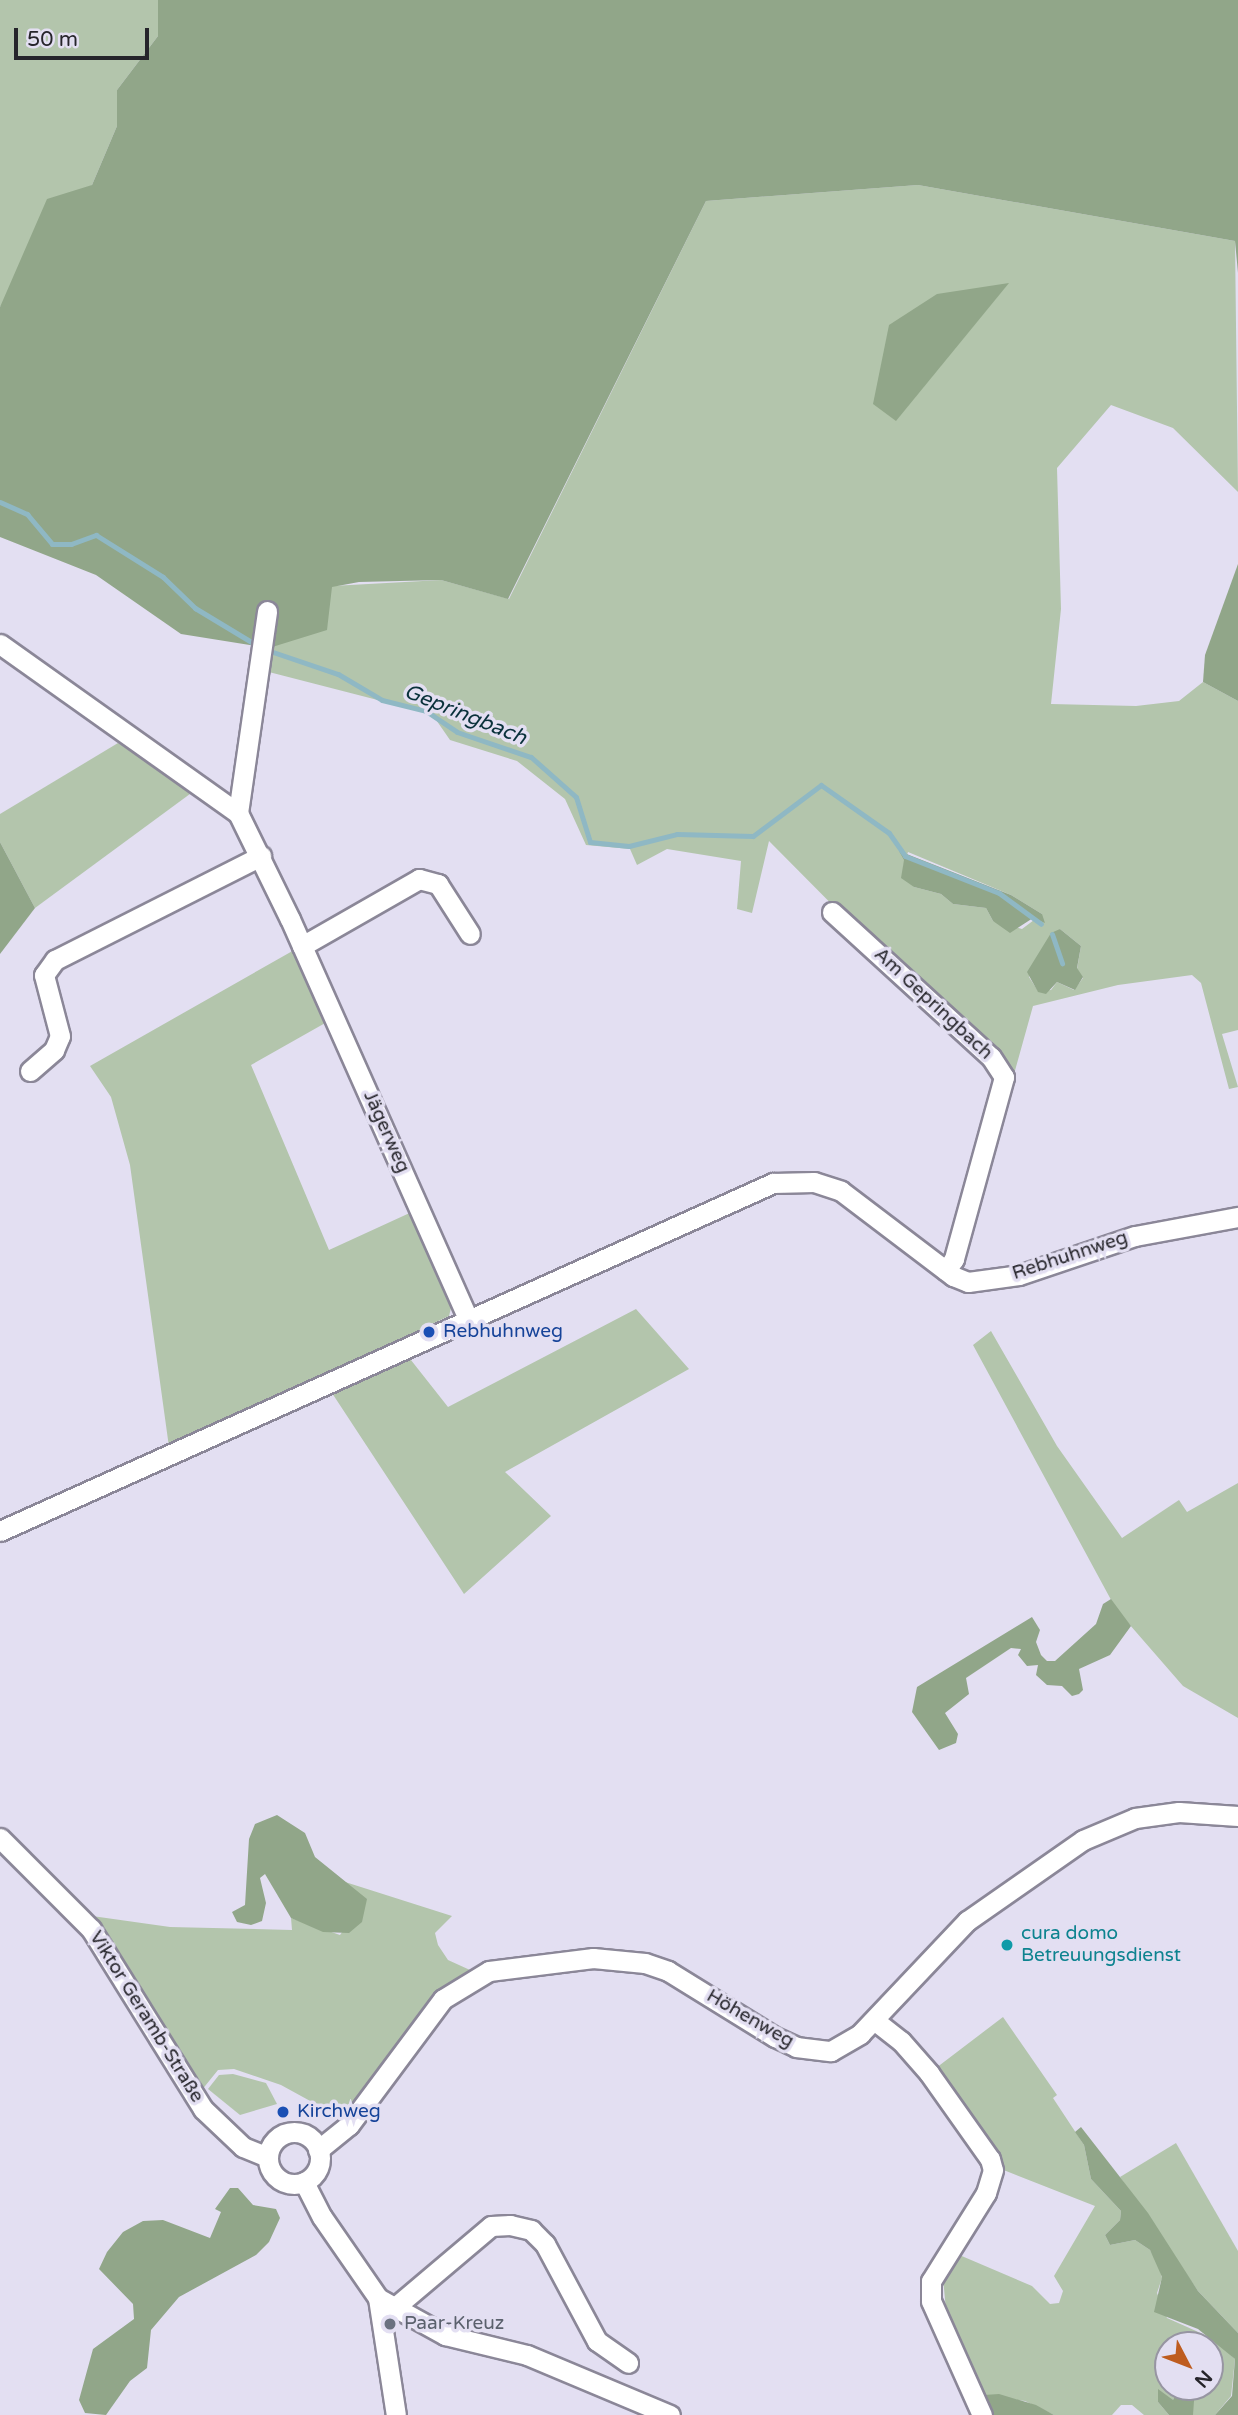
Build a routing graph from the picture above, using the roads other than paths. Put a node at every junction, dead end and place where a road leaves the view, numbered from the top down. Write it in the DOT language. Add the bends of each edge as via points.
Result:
graph roads {
  1 [pos="265,620"];
  2 [pos="0,644"];
  3 [pos="238,813"];
  4 [pos="261,856"];
  5 [pos="832,912"];
  6 [pos="470,934"];
  7 [pos="302,946"];
  8 [pos="30,1072"];
  9 [pos="1238,1217"];
  10 [pos="946,1270"];
  11 [pos="468,1318"];
  12 [pos="0,1531"];
  13 [pos="1238,1816"];
  14 [pos="0,1838"];
  15 [pos="874,2020"];
  16 [pos="318,2150"];
  17 [pos="268,2157"];
  18 [pos="297,2183"];
  19 [pos="386,2303"];
  20 [pos="628,2363"];
  21 [pos="396,2415"];
  22 [pos="670,2415"];
  23 [pos="982,2415"];
  1 -- 3 [label="street"];
  2 -- 3 [label="street, Jägerweg"];
  3 -- 4 [label="street, Jägerweg"];
  4 -- 7 [label="street, Jägerweg"];
  4 -- 8 [label="street" via="47,967 44,975 60,1036 54,1050"];
  5 -- 10 [label="street, Am Gepringbach" via="991,1057 1004,1077 954,1259"];
  6 -- 7 [label="street" via="444,891 425,879"];
  7 -- 11 [label="street, Jägerweg"];
  9 -- 10 [label="street, Rebhuhnweg" via="1135,1236 1019,1275 968,1282"];
  10 -- 11 [label="street, Rebhuhnweg" via="841,1191 789,1180"];
  11 -- 12 [label="street, Rebhuhnweg"];
  13 -- 15 [label="street, Höhenweg" via="1179,1812 1135,1818 1083,1840 967,1921"];
  14 -- 17 [label="street, Viktor Geramb-Straße" via="91,1928 203,2109 243,2147"];
  15 -- 16 [label="street, Höhenweg" via="841,2048 817,2052 775,2037 668,1971 645,1963 593,1958 489,1971 443,1999 349,2125"];
  15 -- 23 [label="street" via="901,2041 929,2073 993,2169 986,2193 931,2281 931,2301"];
  16 -- 17 [label="street" via="310,2138 292,2133 275,2141"];
  16 -- 18 [label="street, Höhenweg" via="317,2170"];
  17 -- 18 [label="street" via="275,2176"];
  18 -- 19 [label="street"];
  19 -- 20 [label="street" via="491,2226 531,2230 545,2244 597,2341"];
  19 -- 21 [label="street"];
  19 -- 22 [label="street" via="445,2335 527,2355"];
}
